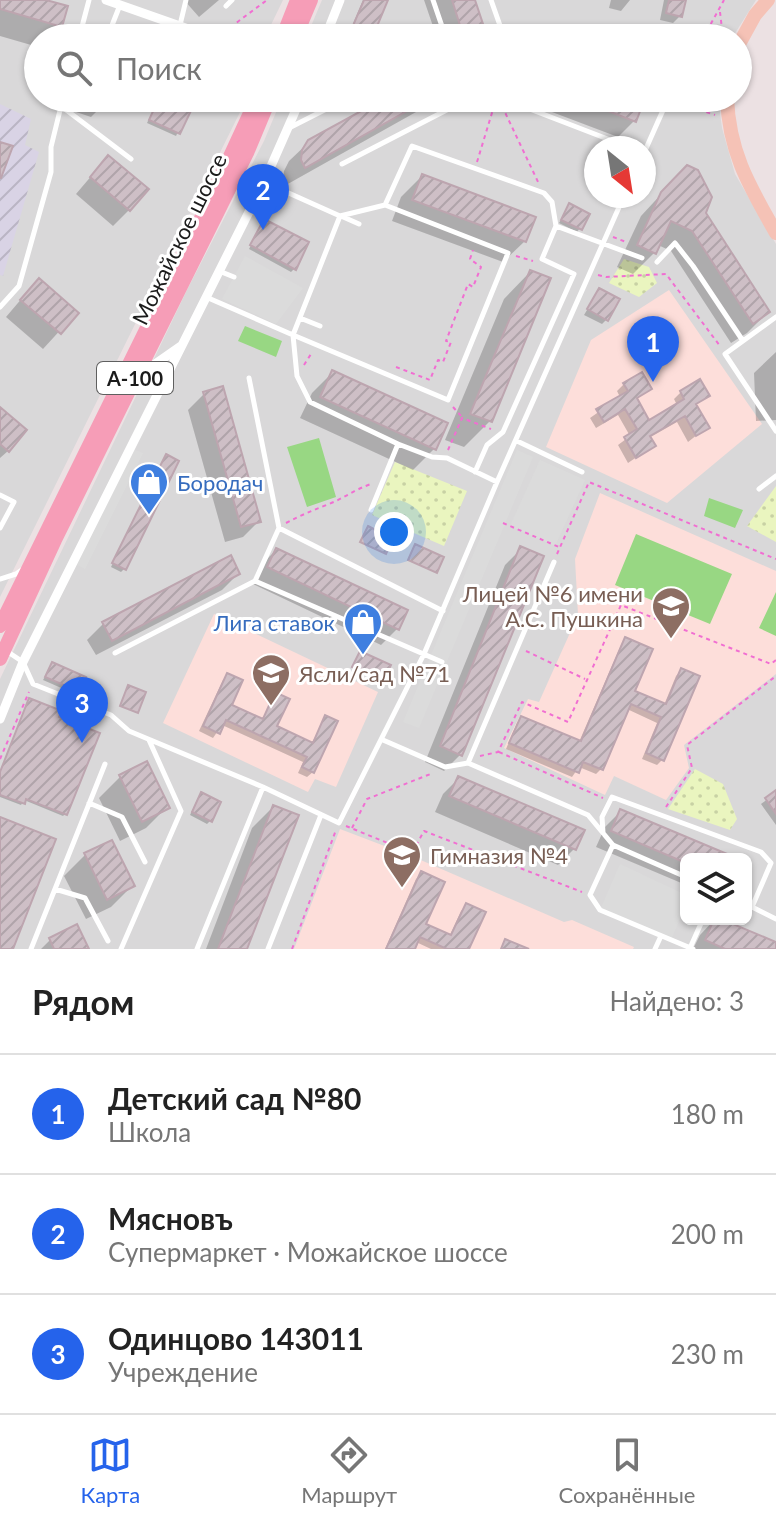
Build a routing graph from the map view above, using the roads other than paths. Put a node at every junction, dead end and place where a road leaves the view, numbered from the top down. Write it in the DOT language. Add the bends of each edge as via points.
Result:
graph roads {
  1 [pos="89,0"];
  2 [pos="106,0"];
  3 [pos="186,0"];
  4 [pos="232,0"];
  5 [pos="297,0"];
  6 [pos="311,0"];
  7 [pos="340,0"];
  8 [pos="433,0"];
  9 [pos="491,0"];
  10 [pos="768,0"];
  11 [pos="120,4"];
  12 [pos="226,6"];
  13 [pos="175,23"];
  14 [pos="83,24"];
  15 [pos="112,24"];
  16 [pos="288,24"];
  17 [pos="301,24"];
  18 [pos="331,24"];
  19 [pos="441,24"];
  20 [pos="499,24"];
  21 [pos="750,24"];
  22 [pos="60,112"];
  23 [pos="69,112"];
  24 [pos="251,112"];
  25 [pos="264,112"];
  26 [pos="295,112"];
  27 [pos="320,112"];
  28 [pos="443,112"];
  29 [pos="536,112"];
  30 [pos="661,112"];
  31 [pos="729,112"];
  32 [pos="289,128"];
  33 [pos="599,136"];
  34 [pos="651,136"];
  35 [pos="131,159"];
  36 [pos="342,164"];
  37 [pos="264,182"];
  38 [pos="385,205"];
  39 [pos="618,208"];
  40 [pos="340,216"];
  41 [pos="359,224"];
  42 [pos="556,226"];
  43 [pos="776,233"];
  44 [pos="602,244"];
  45 [pos="642,258"];
  46 [pos="657,262"];
  47 [pos="218,270"];
  48 [pos="234,277"];
  49 [pos="205,297"];
  50 [pos="0,307"];
  51 [pos="776,317"];
  52 [pos="300,318"];
  53 [pos="320,326"];
  54 [pos="293,335"];
  55 [pos="743,341"];
  56 [pos="183,345"];
  57 [pos="135,378"];
  58 [pos="249,378"];
  59 [pos="776,431"];
  60 [pos="517,441"];
  61 [pos="398,444"];
  62 [pos="475,472"];
  63 [pos="582,472"];
  64 [pos="776,476"];
  65 [pos="497,482"];
  66 [pos="759,489"];
  67 [pos="0,495"];
  68 [pos="371,510"];
  69 [pos="0,528"];
  70 [pos="279,528"];
  71 [pos="554,562"];
  72 [pos="30,563"];
  73 [pos="0,579"];
  74 [pos="255,581"];
  75 [pos="443,611"];
  76 [pos="1,618"];
  77 [pos="115,653"];
  78 [pos="2,654"];
  79 [pos="424,654"];
  80 [pos="23,662"];
  81 [pos="442,662"];
  82 [pos="0,719"];
  83 [pos="149,739"];
  84 [pos="383,740"];
  85 [pos="468,761"];
  86 [pos="105,764"];
  87 [pos="263,787"];
  88 [pos="89,803"];
  89 [pos="321,815"];
  90 [pos="603,833"];
  91 [pos="613,845"];
  92 [pos="145,862"];
  93 [pos="680,874"];
  94 [pos="55,889"];
  95 [pos="752,899"];
  96 [pos="752,907"];
  97 [pos="776,919"];
  98 [pos="701,925"];
  99 [pos="661,936"];
  100 [pos="108,941"];
  101 [pos="692,948"];
  102 [pos="31,949"];
  103 [pos="121,949"];
  104 [pos="197,949"];
  105 [pos="268,949"];
  106 [pos="655,949"];
  1 -- 14 [label="lane"];
  2 -- 11 [label="street"];
  3 -- 13 [label="lane"];
  4 -- 12 [label="lane"];
  5 -- 16 [label="main road"];
  6 -- 17 [label="main road"];
  7 -- 18 [label="street"];
  8 -- 19 [label="lane"];
  9 -- 20 [label="lane"];
  10 -- 21 [label="main road"];
  11 -- 13 [label="street"];
  11 -- 15 [label="lane"];
  22 -- 50 [label="lane" via="51,172 19,286"];
  23 -- 35 [label="lane"];
  24 -- 72 [label="main road, Можайское шоссе / А-100"];
  25 -- 57 [label="main road, Можайское шоссе / А-100"];
  26 -- 32 [label="street"];
  27 -- 32 [label="lane"];
  28 -- 36 [label="lane"];
  29 -- 33 [label="lane"];
  30 -- 34 [label="lane"];
  31 -- 43 [label="main road" via="741,171"];
  32 -- 37 [label="street"];
  37 -- 40 [label="lane"];
  37 -- 47 [label="street"];
  38 -- 40 [label="lane"];
  38 -- 42 [label="lane" via="412,146 544,193 552,202"];
  38 -- 54 [label="lane" via="508,253 448,400"];
  39 -- 44 [label="lane"];
  40 -- 41 [label="lane"];
  40 -- 52 [label="lane"];
  42 -- 44 [label="lane"];
  42 -- 62 [label="lane" via="542,259 574,274 503,432 487,445"];
  44 -- 45 [label="lane"];
  44 -- 60 [label="lane"];
  46 -- 55 [label="lane" via="675,243"];
  47 -- 48 [label="lane"];
  47 -- 49 [label="street"];
  49 -- 54 [label="lane"];
  49 -- 56 [label="street"];
  51 -- 55 [label="lane"];
  52 -- 53 [label="lane"];
  52 -- 54 [label="lane"];
  54 -- 61 [label="lane" via="297,376 310,402"];
  55 -- 59 [label="lane" via="725,354"];
  56 -- 57 [label="street"];
  56 -- 80 [label="street"];
  57 -- 78 [label="main road, Можайское шоссе / А-100"];
  58 -- 70 [label="lane"];
  60 -- 63 [label="lane"];
  60 -- 65 [label="lane"];
  61 -- 62 [label="lane"];
  61 -- 68 [label="lane"];
  62 -- 65 [label="lane"];
  64 -- 66 [label="lane"];
  65 -- 75 [label="lane"];
  67 -- 69 [label="lane" via="14,502"];
  70 -- 74 [label="lane"];
  70 -- 75 [label="lane"];
  71 -- 85 [label="lane"];
  72 -- 73 [label="lane"];
  72 -- 76 [label="main road, Можайское шоссе / А-100"];
  74 -- 77 [label="lane"];
  74 -- 79 [label="lane"];
  75 -- 79 [label="lane"];
  78 -- 80 [label="lane"];
  79 -- 81 [label="lane"];
  79 -- 84 [label="lane"];
  80 -- 82 [label="street"];
  80 -- 83 [label="lane" via="33,684 111,715"];
  83 -- 87 [label="lane"];
  83 -- 103 [label="lane" via="181,811"];
  84 -- 85 [label="lane" via="445,767"];
  84 -- 89 [label="lane" via="339,823"];
  85 -- 90 [label="lane" via="588,815"];
  86 -- 88 [label="lane"];
  87 -- 89 [label="lane"];
  87 -- 104 [label="lane"];
  88 -- 92 [label="lane" via="122,817"];
  88 -- 94 [label="lane"];
  89 -- 105 [label="lane"];
  90 -- 91 [label="lane"];
  90 -- 95 [label="lane" via="602,817 612,797 761,852 771,863"];
  91 -- 93 [label="lane"];
  91 -- 99 [label="lane" via="590,895 600,910"];
  94 -- 100 [label="lane" via="85,898"];
  94 -- 102 [label="lane"];
  96 -- 97 [label="lane"];
  98 -- 101 [label="lane"];
  99 -- 101 [label="lane"];
  99 -- 106 [label="lane"];
}
